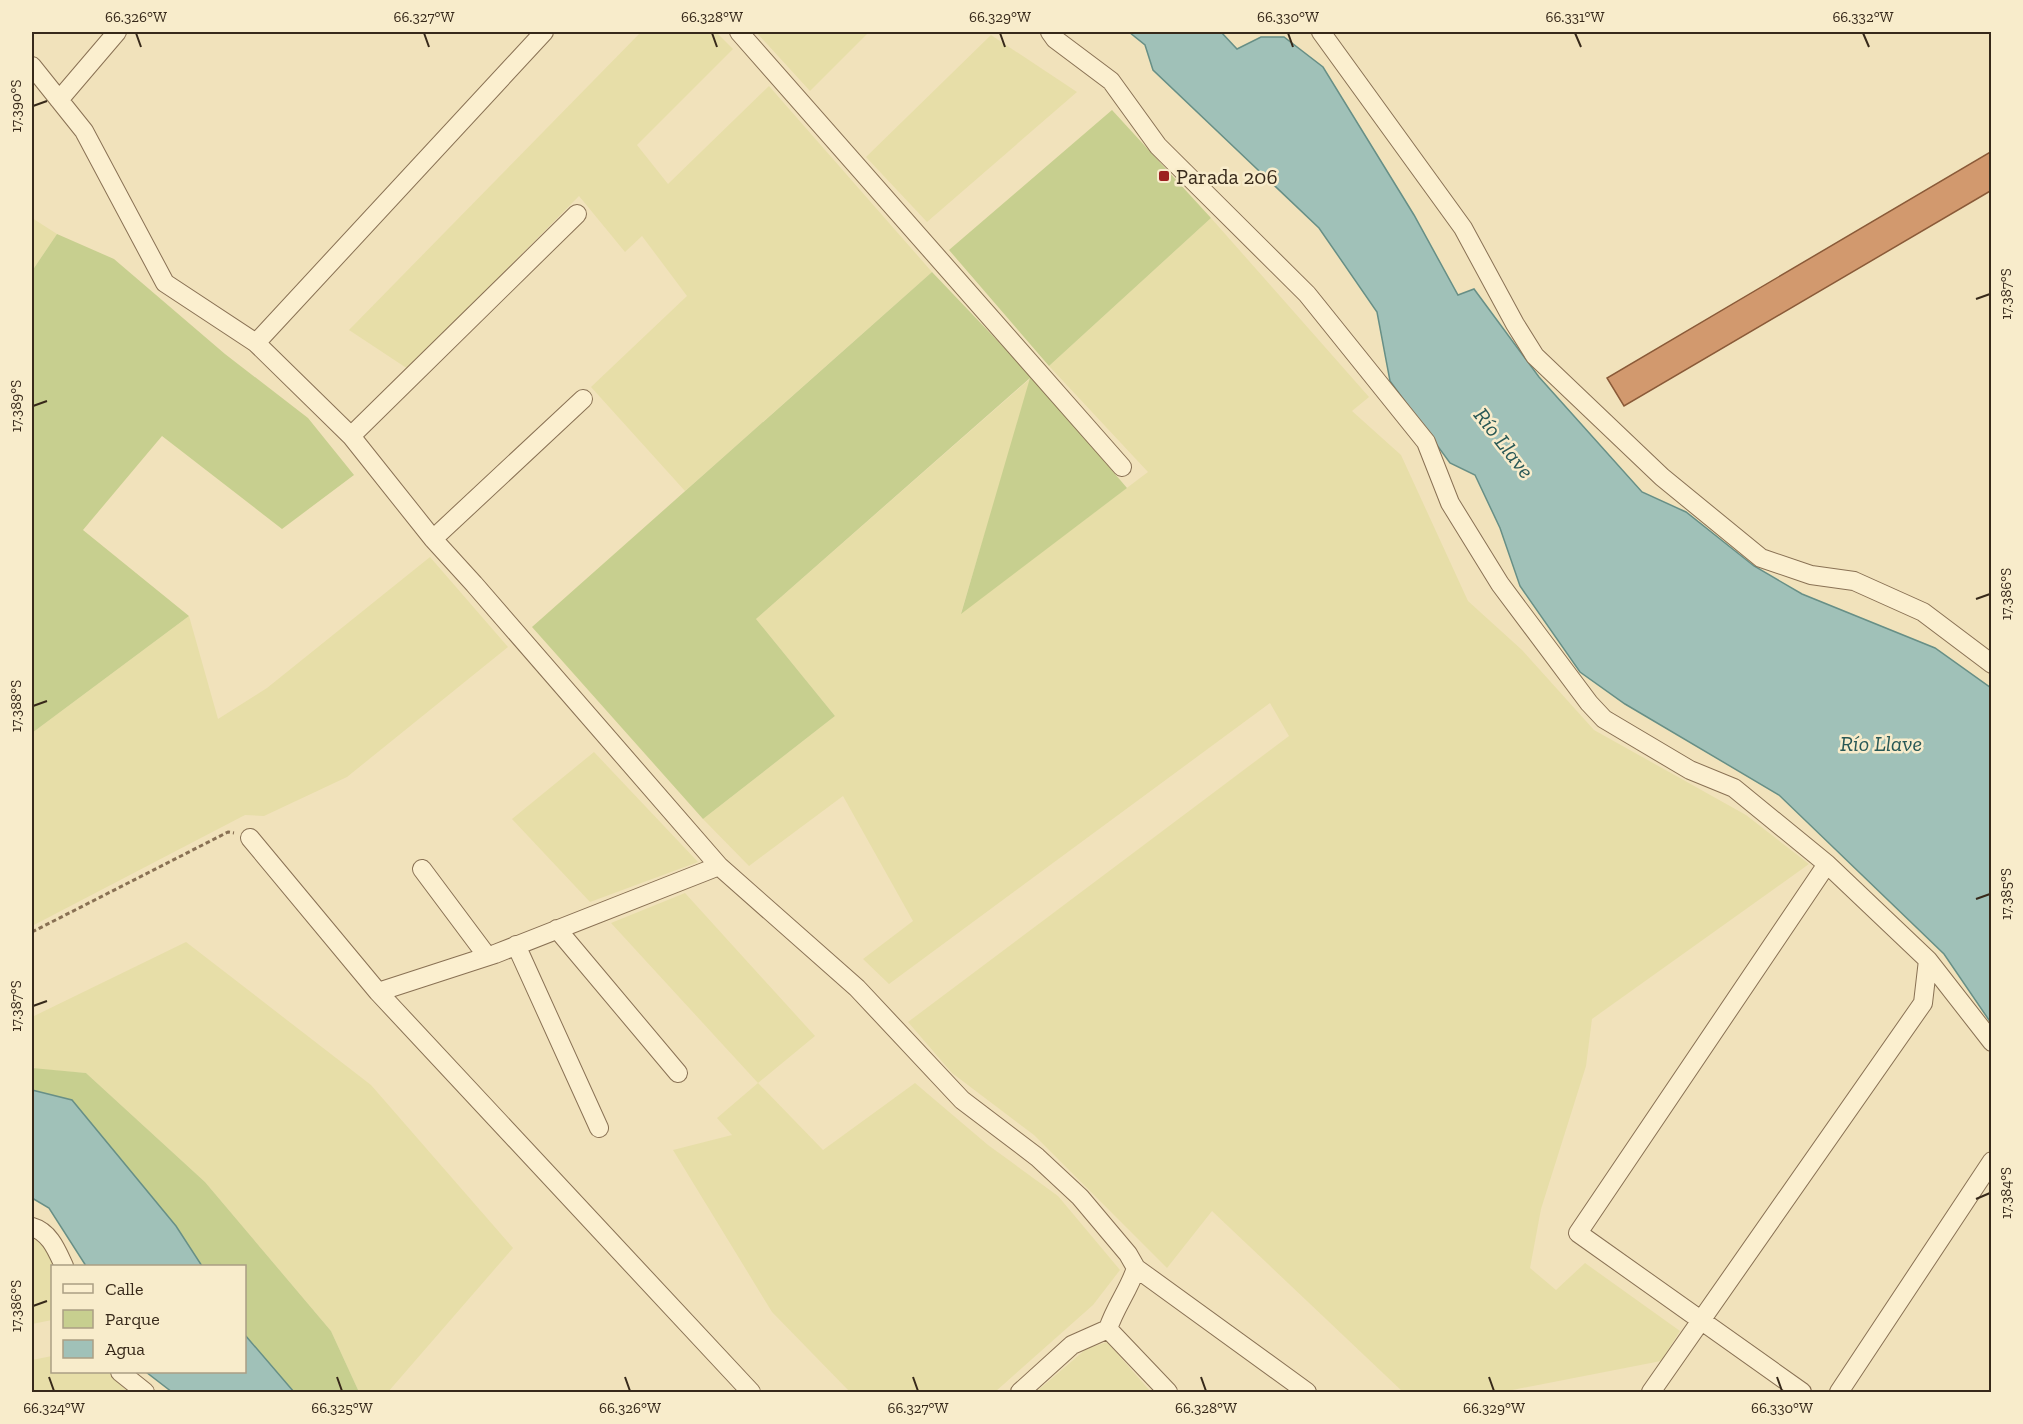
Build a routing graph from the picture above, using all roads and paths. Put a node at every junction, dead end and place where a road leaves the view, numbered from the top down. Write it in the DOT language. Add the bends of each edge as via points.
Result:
graph roads {
  1 [pos="117,32"];
  2 [pos="544,32"];
  3 [pos="739,32"];
  4 [pos="1050,32"];
  5 [pos="1321,32"];
  6 [pos="32,66"];
  7 [pos="59,100"];
  8 [pos="577,214"];
  9 [pos="256,343"];
  10 [pos="583,399"];
  11 [pos="351,436"];
  12 [pos="1122,467"];
  13 [pos="433,539"];
  14 [pos="1992,664"];
  15 [pos="250,838"];
  16 [pos="1827,864"];
  17 [pos="719,866"];
  18 [pos="422,869"];
  19 [pos="557,929"];
  20 [pos="32,932"];
  21 [pos="516,945"];
  22 [pos="487,956"];
  23 [pos="1928,960"];
  24 [pos="378,992"];
  25 [pos="1992,1042"];
  26 [pos="678,1073"];
  27 [pos="599,1128"];
  28 [pos="1992,1161"];
  29 [pos="32,1227"];
  30 [pos="64,1265"];
  31 [pos="1136,1268"];
  32 [pos="1700,1320"];
  33 [pos="1108,1329"];
  34 [pos="122,1373"];
  35 [pos="145,1392"];
  36 [pos="751,1392"];
  37 [pos="1020,1392"];
  38 [pos="1168,1392"];
  39 [pos="1307,1392"];
  40 [pos="1651,1392"];
  41 [pos="1802,1392"];
  42 [pos="1839,1392"];
  1 -- 7 [label="street"];
  2 -- 9 [label="street"];
  3 -- 12 [label="street"];
  4 -- 16 [label="street" via="1112,81 1158,146 1307,294 1426,442 1450,503 1500,584 1589,703 1605,719 1690,770 1734,788"];
  5 -- 14 [label="street" via="1463,228 1535,356 1662,477 1761,558 1811,575 1854,581 1923,612"];
  6 -- 7 [label="street"];
  7 -- 9 [label="street" via="84,131 165,283"];
  8 -- 11 [label="street"];
  9 -- 11 [label="street"];
  10 -- 13 [label="street"];
  11 -- 13 [label="street"];
  13 -- 17 [label="street"];
  15 -- 20 [label="path" via="228,832"];
  15 -- 24 [label="street"];
  16 -- 23 [label="street"];
  16 -- 32 [label="street" via="1578,1233"];
  17 -- 19 [label="street"];
  17 -- 31 [label="street" via="857,988 962,1100 1038,1157 1080,1197"];
  18 -- 22 [label="street"];
  19 -- 21 [label="street"];
  19 -- 26 [label="street"];
  21 -- 22 [label="street"];
  21 -- 27 [label="street"];
  22 -- 24 [label="street"];
  23 -- 25 [label="street"];
  23 -- 32 [label="street" via="1923,1003"];
  24 -- 36 [label="street"];
  28 -- 42 [label="street"];
  29 -- 30 [label="street" via="55,1245"];
  31 -- 33 [label="street"];
  31 -- 39 [label="street"];
  32 -- 40 [label="street"];
  32 -- 41 [label="street"];
  33 -- 37 [label="street" via="1072,1345"];
  33 -- 38 [label="street"];
  34 -- 35 [label="street"];
}
